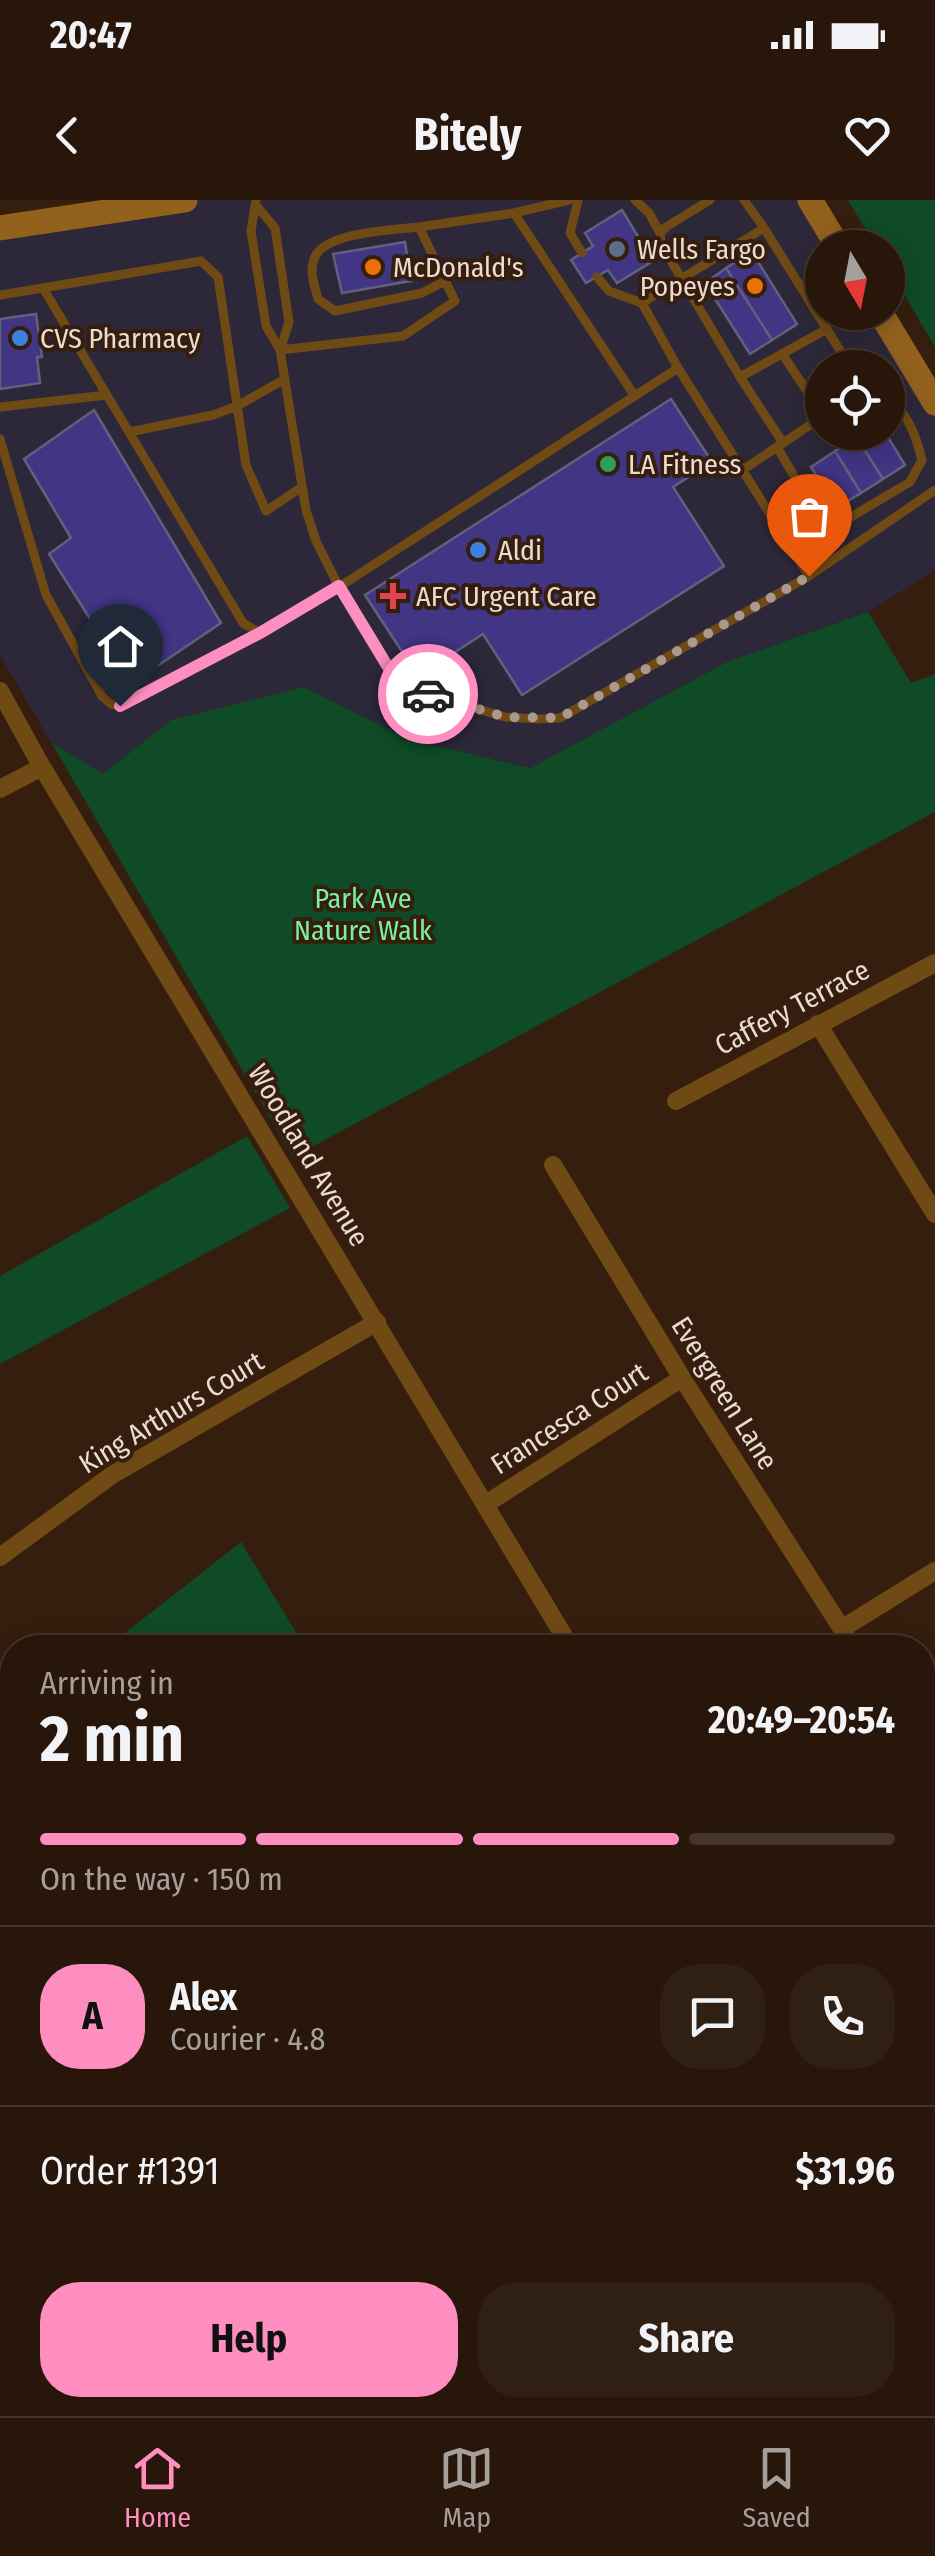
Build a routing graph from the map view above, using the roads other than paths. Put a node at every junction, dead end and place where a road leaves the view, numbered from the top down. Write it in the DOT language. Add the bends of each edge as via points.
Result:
graph roads {
  1 [pos="185,200"];
  2 [pos="569,200"];
  3 [pos="578,200"];
  4 [pos="636,200"];
  5 [pos="710,200"];
  6 [pos="744,200"];
  7 [pos="810,200"];
  8 [pos="256,203"];
  9 [pos="514,214"];
  10 [pos="418,226"];
  11 [pos="0,228"];
  12 [pos="764,228"];
  13 [pos="829,230"];
  14 [pos="660,233"];
  15 [pos="582,253"];
  16 [pos="597,276"];
  17 [pos="681,279"];
  18 [pos="445,282"];
  19 [pos="43,288"];
  20 [pos="805,293"];
  21 [pos="0,295"];
  22 [pos="642,303"];
  23 [pos="824,330"];
  24 [pos="891,330"];
  25 [pos="280,350"];
  26 [pos="783,355"];
  27 [pos="678,368"];
  28 [pos="740,377"];
  29 [pos="285,379"];
  30 [pos="805,389"];
  31 [pos="107,395"];
  32 [pos="634,395"];
  33 [pos="935,402"];
  34 [pos="237,406"];
  35 [pos="0,407"];
  36 [pos="905,416"];
  37 [pos="805,428"];
  38 [pos="129,432"];
  39 [pos="0,439"];
  40 [pos="780,445"];
  41 [pos="741,472"];
  42 [pos="302,487"];
  43 [pos="935,490"];
  44 [pos="809,576"];
  45 [pos="339,586"];
  46 [pos="260,633"];
  47 [pos="0,691"];
  48 [pos="42,767"];
  49 [pos="0,789"];
  50 [pos="935,962"];
  51 [pos="818,1024"];
  52 [pos="676,1101"];
  53 [pos="553,1165"];
  54 [pos="935,1214"];
  55 [pos="377,1322"];
  56 [pos="682,1378"];
  57 [pos="486,1504"];
  58 [pos="0,1557"];
  59 [pos="935,1571"];
  60 [pos="843,1628"];
  61 [pos="563,1635"];
  62 [pos="847,1635"];
  1 -- 11 [label="main road"];
  2 -- 9 [label="lane"];
  3 -- 15 [label="lane" via="570,234"];
  4 -- 14 [label="lane"];
  5 -- 14 [label="lane"];
  6 -- 12 [label="lane"];
  7 -- 13 [label="main road"];
  8 -- 25 [label="lane" via="251,230 266,326"];
  8 -- 25 [label="lane" via="275,228 288,322"];
  9 -- 10 [label="lane"];
  9 -- 32 [label="lane"];
  10 -- 18 [label="lane"];
  10 -- 18 [label="lane" via="324,246 314,256 318,300 335,310"];
  12 -- 17 [label="lane"];
  12 -- 20 [label="lane"];
  14 -- 17 [label="lane"];
  16 -- 22 [label="lane" via="608,291"];
  17 -- 22 [label="lane"];
  17 -- 28 [label="lane"];
  18 -- 25 [label="lane" via="454,300 404,336"];
  19 -- 21 [label="lane"];
  19 -- 31 [label="lane"];
  19 -- 34 [label="lane" via="200,261 218,277"];
  22 -- 27 [label="lane"];
  23 -- 26 [label="lane"];
  24 -- 33 [label="main road"];
  25 -- 29 [label="lane"];
  26 -- 28 [label="lane"];
  26 -- 30 [label="lane"];
  27 -- 32 [label="lane"];
  27 -- 41 [label="lane"];
  28 -- 40 [label="lane"];
  29 -- 34 [label="lane"];
  29 -- 42 [label="lane"];
  31 -- 35 [label="lane"];
  31 -- 38 [label="lane"];
  32 -- 45 [label="lane"];
  34 -- 38 [label="lane"];
  34 -- 42 [label="lane" via="246,465 266,510"];
  36 -- 40 [label="lane" via="922,460 910,482 834,527 816,514"];
  37 -- 40 [label="lane"];
  38 -- 46 [label="lane" via="243,623"];
  39 -- 46 [label="lane" via="46,596 111,704 120,706"];
  40 -- 41 [label="lane"];
  41 -- 44 [label="lane"];
  42 -- 45 [label="lane" via="316,541"];
  43 -- 44 [label="lane"];
  44 -- 45 [label="lane" via="560,718 538,719 505,717 411,689 394,677"];
  45 -- 46 [label="lane"];
  47 -- 48 [label="street, Woodland Avenue"];
  48 -- 49 [label="street"];
  48 -- 55 [label="street, Woodland Avenue"];
  50 -- 51 [label="street, Caffery Terrace"];
  51 -- 52 [label="street, Caffery Terrace"];
  51 -- 54 [label="street"];
  53 -- 56 [label="street, Evergreen Lane"];
  55 -- 57 [label="street, Woodland Avenue"];
  55 -- 58 [label="street, King Arthurs Court" via="112,1476"];
  56 -- 57 [label="street, Francesca Court"];
  56 -- 60 [label="street, Evergreen Lane"];
  57 -- 61 [label="street, Woodland Avenue"];
  59 -- 60 [label="street"];
  60 -- 62 [label="street, Evergreen Lane"];
}
